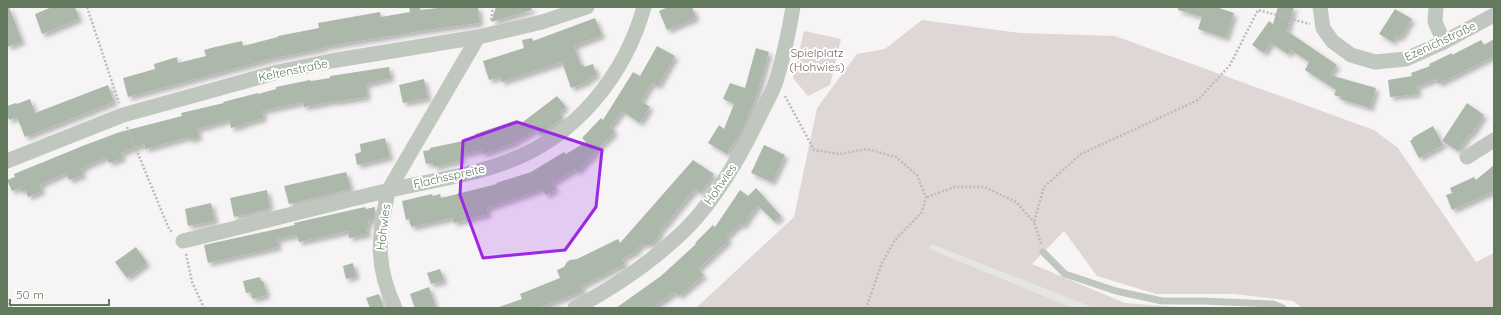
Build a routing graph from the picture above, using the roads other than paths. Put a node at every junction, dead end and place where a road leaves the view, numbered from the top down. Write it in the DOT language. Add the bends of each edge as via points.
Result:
graph roads {
  1 [pos="587,7"];
  2 [pos="644,7"];
  3 [pos="793,7"];
  4 [pos="1320,7"];
  5 [pos="1436,7"];
  6 [pos="1494,15"];
  7 [pos="478,37"];
  8 [pos="1444,42"];
  9 [pos="1494,140"];
  10 [pos="1467,158"];
  11 [pos="7,161"];
  12 [pos="388,191"];
  13 [pos="183,241"];
  14 [pos="1043,252"];
  15 [pos="395,308"];
  16 [pos="575,308"];
  17 [pos="1282,308"];
  1 -- 7 [label="street, Keltenstraße" via="542,22"];
  2 -- 12 [label="street, Flachsspreite" via="624,55 610,79 576,121 555,137 535,150 509,161"];
  3 -- 16 [label="street, Hohwies" via="777,80 746,144 698,216 674,241 644,266 611,289"];
  4 -- 8 [label="street, Ezenichstraße" via="1323,28 1332,41 1351,55 1375,62 1406,59"];
  5 -- 8 [label="street" via="1435,22"];
  6 -- 8 [label="street, Ezenichstraße"];
  7 -- 11 [label="street, Keltenstraße" via="278,72 123,115"];
  7 -- 12 [label="street, Hohwies"];
  9 -- 10 [label="street"];
  12 -- 13 [label="street, Flachsspreite"];
  12 -- 15 [label="street, Hohwies" via="379,252 384,279"];
  14 -- 17 [label="lane" via="1065,274 1116,291 1162,301 1273,304"];
}
